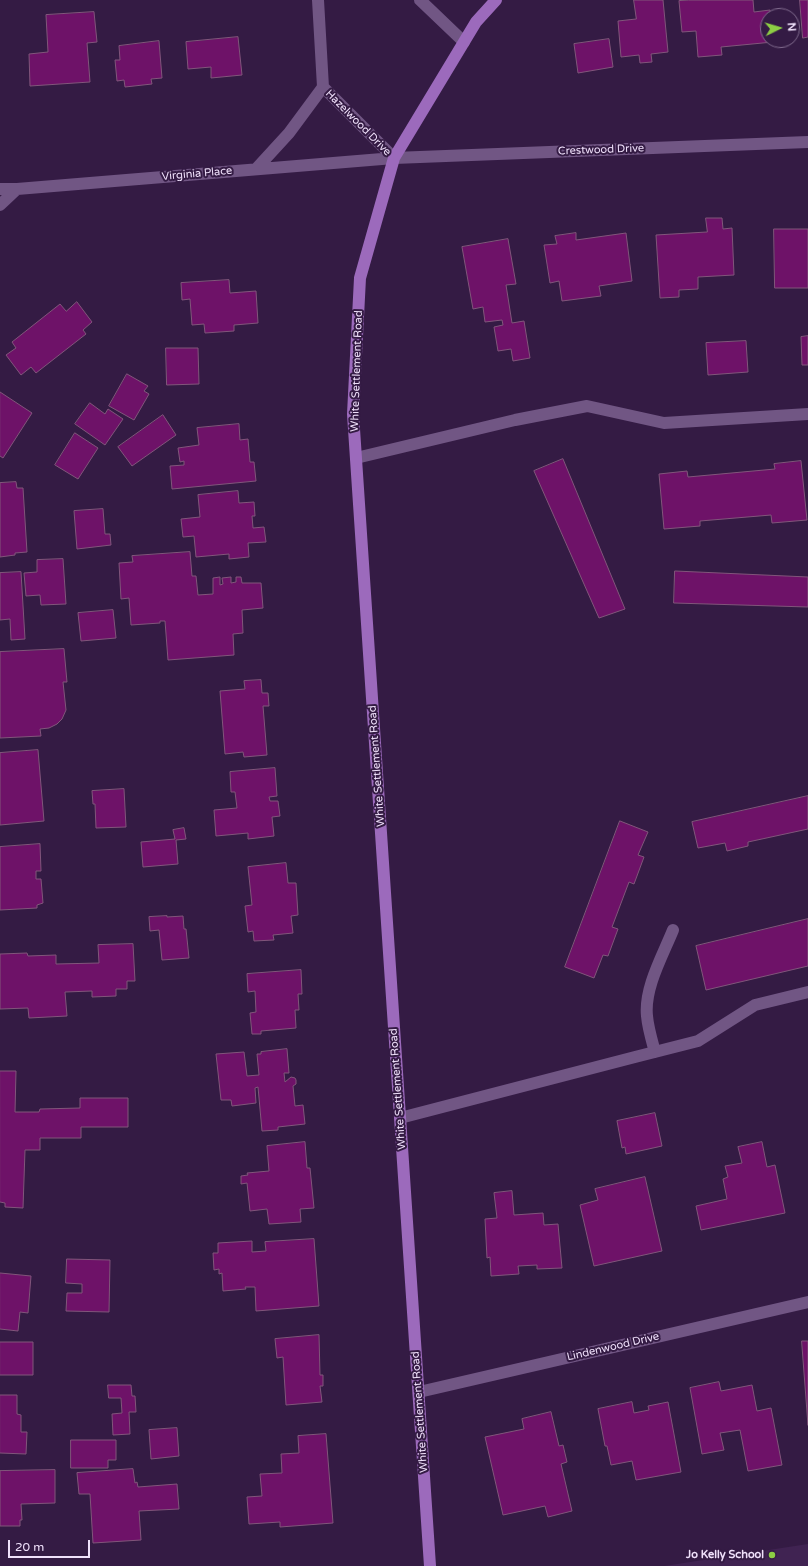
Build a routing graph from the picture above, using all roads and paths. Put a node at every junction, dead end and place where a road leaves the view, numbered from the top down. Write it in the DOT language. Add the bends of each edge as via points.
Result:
graph roads {
  1 [pos="318,0"];
  2 [pos="420,0"];
  3 [pos="496,0"];
  4 [pos="464,42"];
  5 [pos="323,87"];
  6 [pos="808,142"];
  7 [pos="394,158"];
  8 [pos="256,169"];
  9 [pos="0,189"];
  10 [pos="17,189"];
  11 [pos="0,205"];
  12 [pos="808,414"];
  13 [pos="356,458"];
  14 [pos="674,930"];
  15 [pos="808,992"];
  16 [pos="655,1052"];
  17 [pos="400,1118"];
  18 [pos="808,1302"];
  19 [pos="419,1392"];
  20 [pos="430,1566"];
  1 -- 5 [label="street, Hazelwood Drive"];
  2 -- 4 [label="street"];
  3 -- 4 [label="main road, White Settlement Road" via="476,22"];
  4 -- 7 [label="main road, White Settlement Road"];
  5 -- 7 [label="street, Hazelwood Drive"];
  5 -- 8 [label="street, Hazelwood Drive" via="289,133"];
  6 -- 7 [label="street, Crestwood Drive"];
  7 -- 8 [label="street, Virginia Place"];
  7 -- 13 [label="main road, White Settlement Road" via="360,278 353,414"];
  8 -- 10 [label="street, Virginia Place"];
  9 -- 10 [label="street, Virginia Place"];
  10 -- 11 [label="street"];
  12 -- 13 [label="street" via="664,423 587,406 515,420"];
  13 -- 17 [label="main road, White Settlement Road"];
  14 -- 16 [label="street" via="656,969 648,996 647,1015"];
  15 -- 16 [label="street" via="755,1005 698,1042"];
  16 -- 17 [label="street"];
  17 -- 19 [label="main road, White Settlement Road"];
  18 -- 19 [label="street, Lindenwood Drive"];
  19 -- 20 [label="main road, White Settlement Road"];
}
